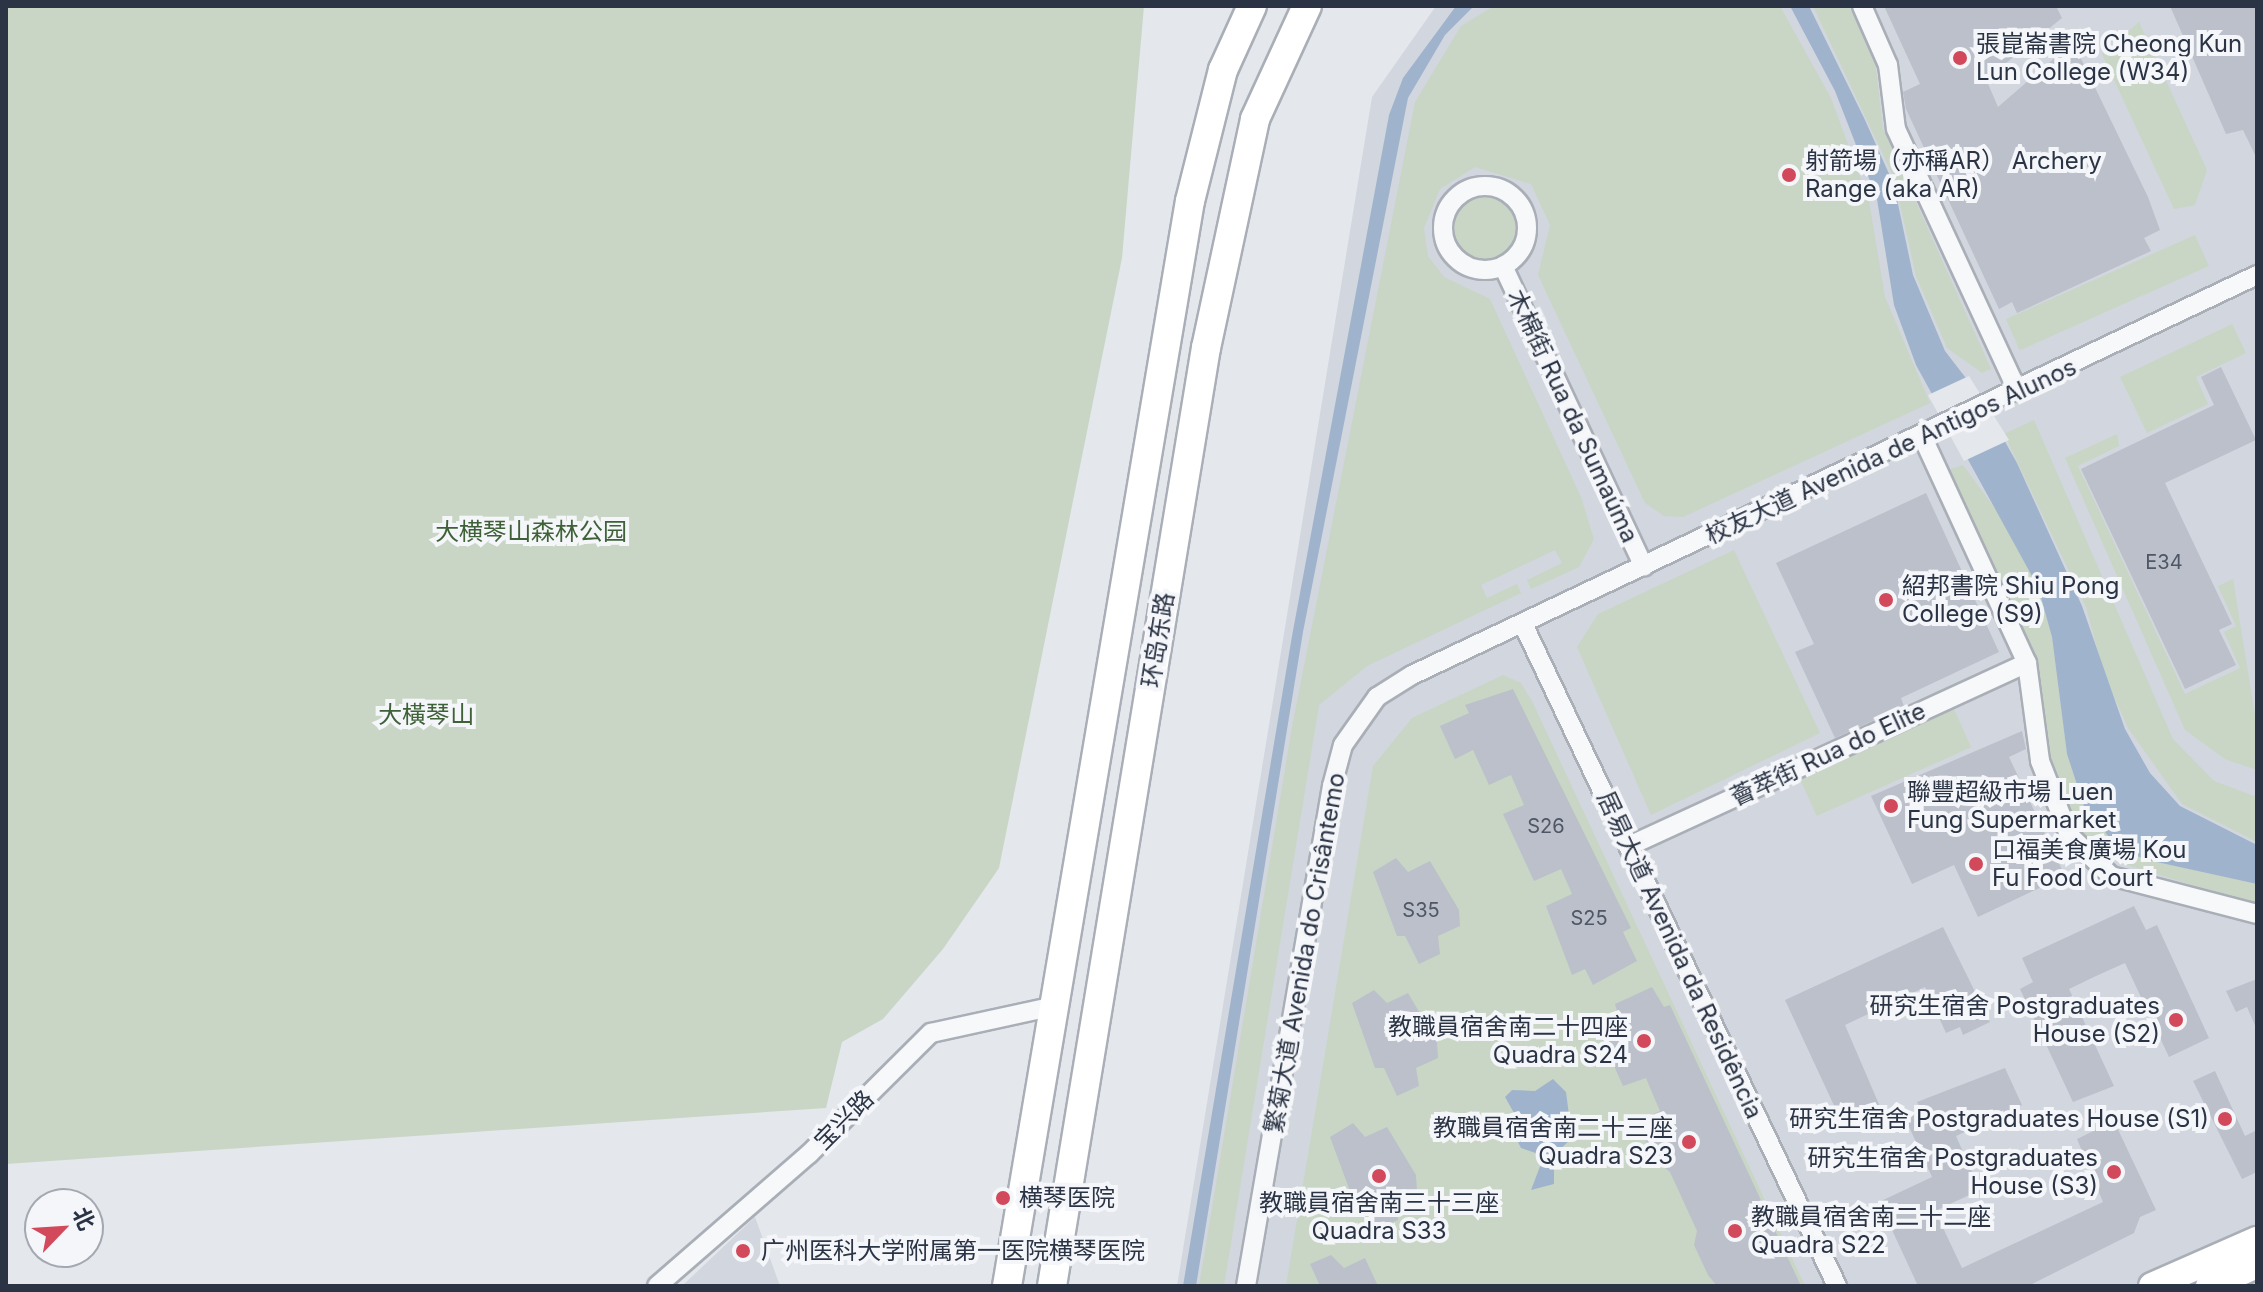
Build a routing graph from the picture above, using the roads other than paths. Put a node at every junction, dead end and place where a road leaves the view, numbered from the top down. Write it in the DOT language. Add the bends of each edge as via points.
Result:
graph roads {
  1 [pos="1252,6"];
  2 [pos="1307,6"];
  3 [pos="1862,6"];
  4 [pos="1503,266"];
  5 [pos="2257,275"];
  6 [pos="1168,341"];
  7 [pos="1206,348"];
  8 [pos="2010,396"];
  9 [pos="1924,435"];
  10 [pos="1644,567"];
  11 [pos="1523,624"];
  12 [pos="2027,663"];
  13 [pos="1629,846"];
  14 [pos="2257,914"];
  15 [pos="1055,1006"];
  16 [pos="2257,1240"];
  17 [pos="2257,1265"];
  18 [pos="657,1286"];
  19 [pos="1007,1286"];
  20 [pos="1052,1286"];
  21 [pos="1246,1286"];
  22 [pos="1837,1286"];
  23 [pos="2152,1286"];
  24 [pos="2209,1286"];
  1 -- 6 [label="main road, 环岛东路" via="1223,70 1199,155"];
  2 -- 7 [label="main road, 环岛东路" via="1255,119"];
  3 -- 8 [label="street" via="1888,65 1896,129"];
  4 -- 4 [label="street" via="1467,265 1444,236 1453,201 1474,187 1498,188 1524,213 1526,238"];
  4 -- 10 [label="street, 木棉街 Rua da Sumaúma"];
  5 -- 8 [label="street, 校友大道 Avenida de Antigos Alunos"];
  6 -- 7 [label="main road" via="1187,358"];
  6 -- 15 [label="main road, 环岛东路"];
  7 -- 20 [label="main road, 环岛东路"];
  8 -- 9 [label="street, 校友大道 Avenida de Antigos Alunos"];
  9 -- 10 [label="street, 校友大道 Avenida de Antigos Alunos"];
  9 -- 12 [label="street"];
  10 -- 11 [label="street, 校友大道 Avenida de Antigos Alunos"];
  11 -- 13 [label="street, 居易大道 Avenida da Residência"];
  11 -- 21 [label="street, 繁菊大道 Avenida do Crisântemo" via="1394,685 1363,712 1343,745"];
  12 -- 13 [label="street, 薈萃街 Rua do Elite"];
  12 -- 14 [label="street" via="2040,761 2069,835 2111,876"];
  13 -- 22 [label="street, 居易大道 Avenida da Residência"];
  15 -- 18 [label="street, 宝兴路" via="931,1033 809,1154"];
  15 -- 19 [label="main road, 环岛东路"];
  16 -- 23 [label="main road"];
  17 -- 24 [label="main road"];
}
